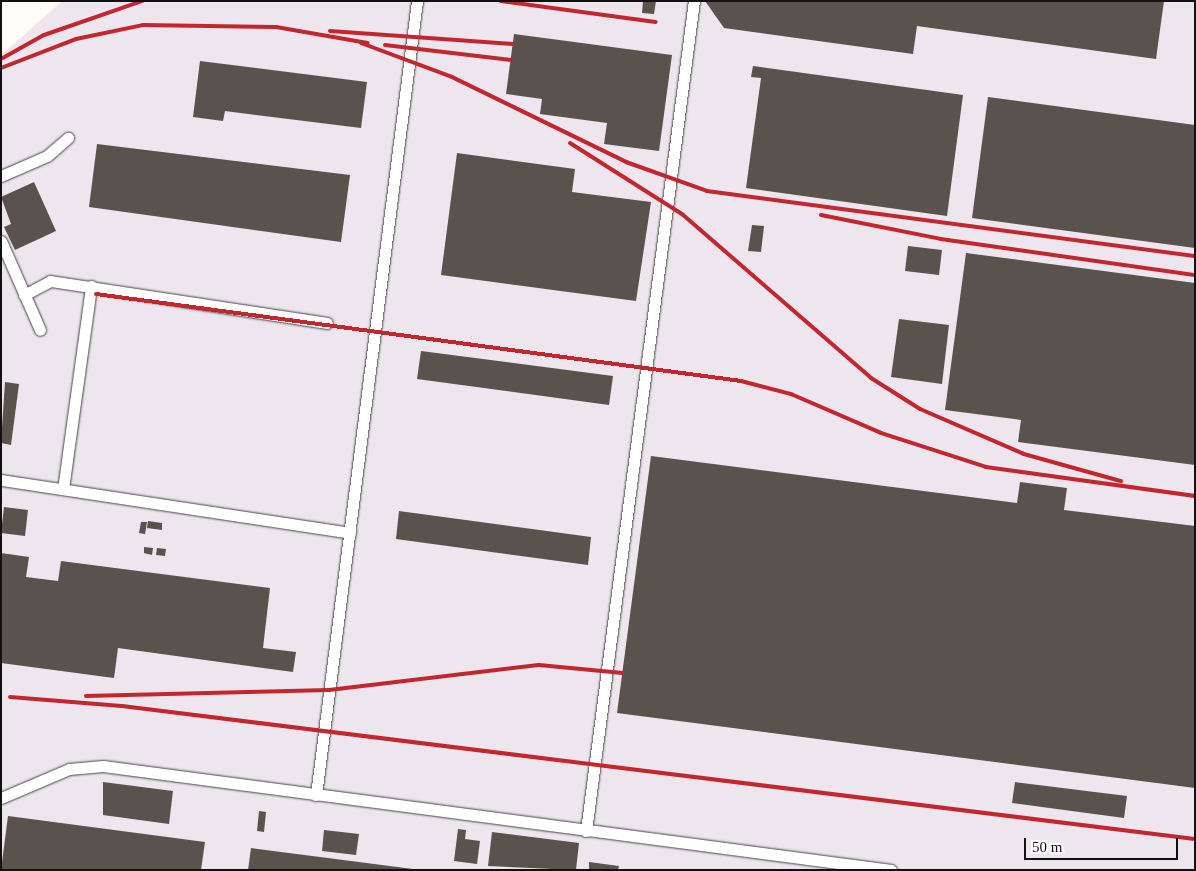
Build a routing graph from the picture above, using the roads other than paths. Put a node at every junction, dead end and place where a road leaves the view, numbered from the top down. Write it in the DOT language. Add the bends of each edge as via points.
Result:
graph roads {
  1 [pos="417,1"];
  2 [pos="694,1"];
  3 [pos="68,138"];
  4 [pos="1,176"];
  5 [pos="1,240"];
  6 [pos="91,286"];
  7 [pos="24,295"];
  8 [pos="327,323"];
  9 [pos="40,330"];
  10 [pos="1,480"];
  11 [pos="63,489"];
  12 [pos="350,533"];
  13 [pos="316,795"];
  14 [pos="1,798"];
  15 [pos="586,831"];
  16 [pos="891,870"];
  1 -- 12 [label="lane"];
  2 -- 15 [label="lane"];
  3 -- 4 [label="lane" via="47,156"];
  5 -- 7 [label="lane"];
  6 -- 7 [label="lane" via="50,281"];
  6 -- 8 [label="lane"];
  6 -- 11 [label="lane"];
  7 -- 9 [label="lane"];
  10 -- 11 [label="lane"];
  11 -- 12 [label="lane"];
  12 -- 13 [label="lane"];
  13 -- 14 [label="lane" via="104,766 69,769"];
  13 -- 15 [label="lane"];
  15 -- 16 [label="lane"];
}
